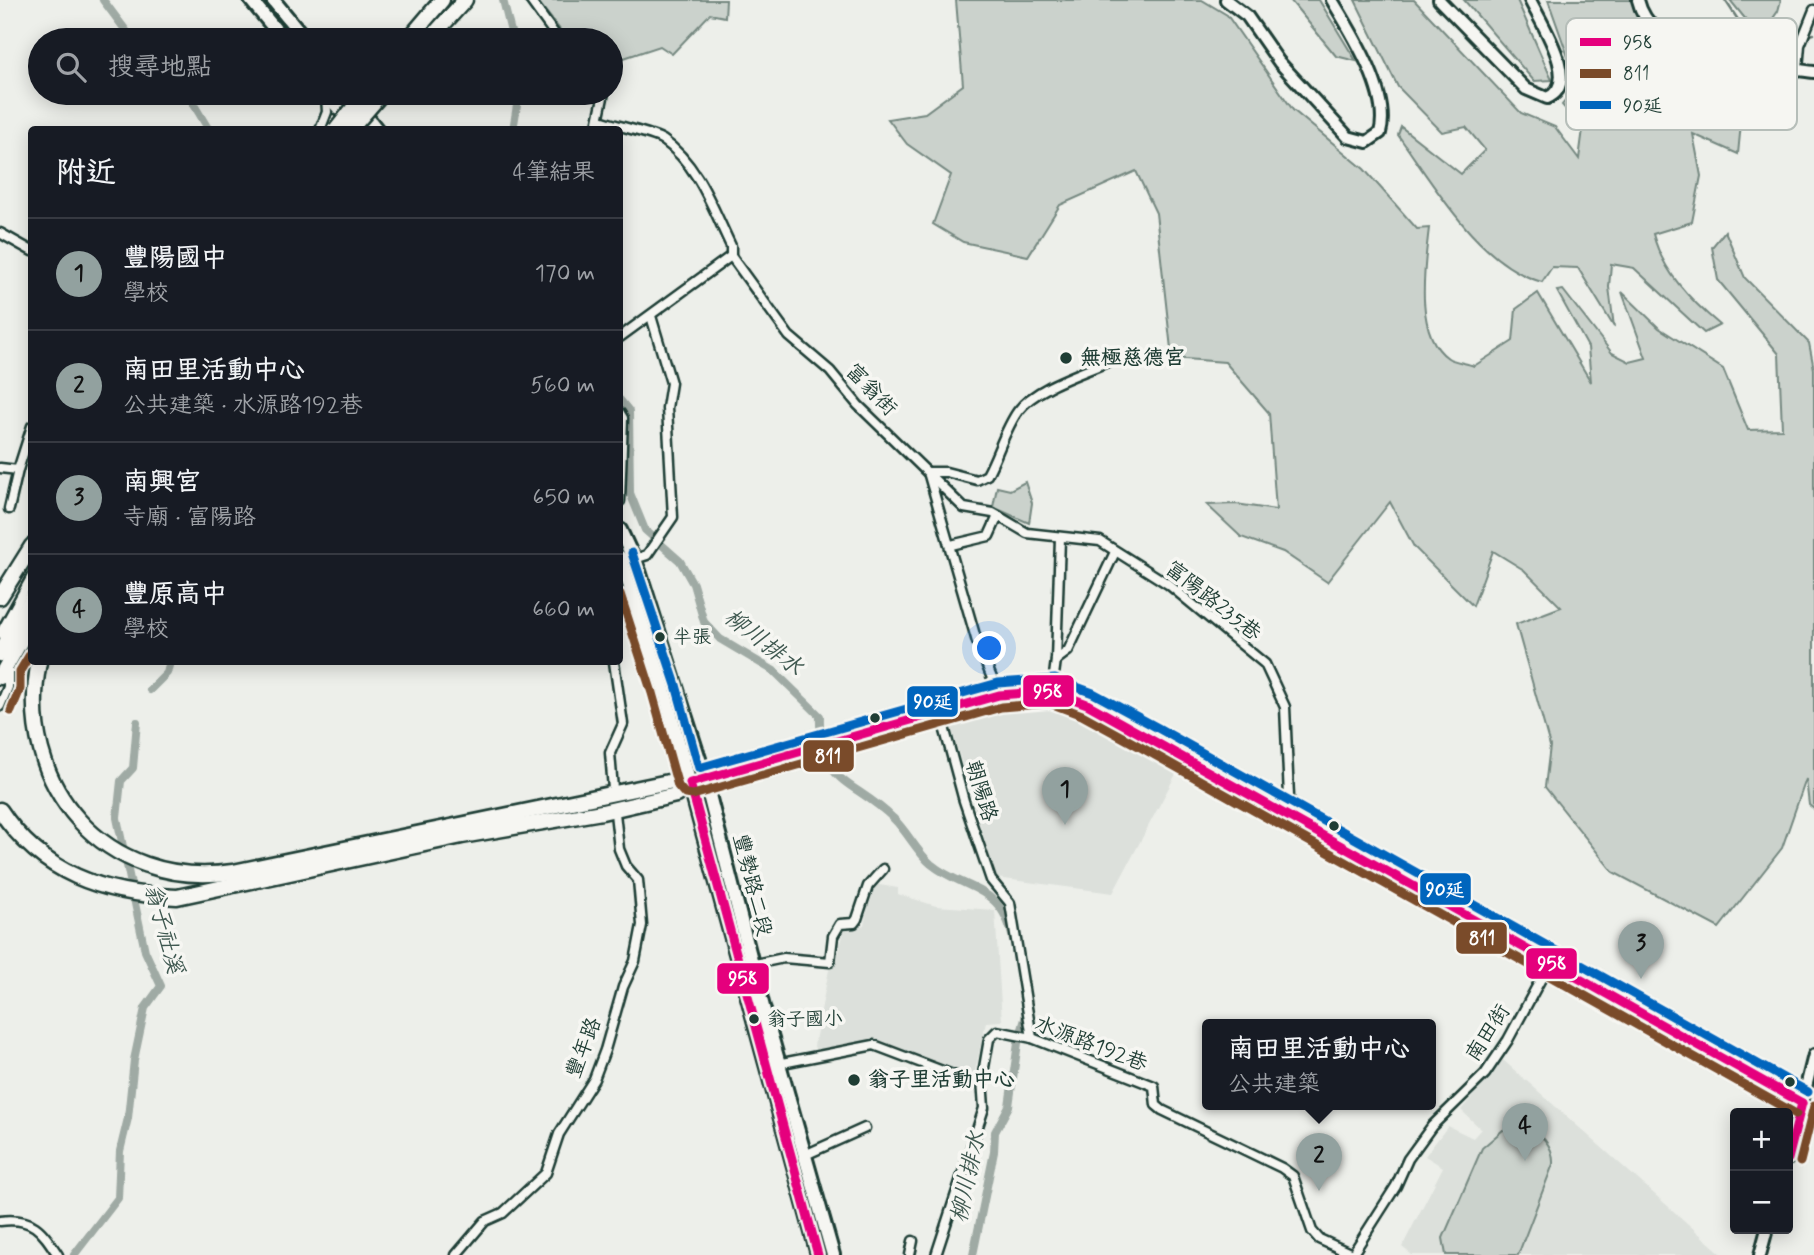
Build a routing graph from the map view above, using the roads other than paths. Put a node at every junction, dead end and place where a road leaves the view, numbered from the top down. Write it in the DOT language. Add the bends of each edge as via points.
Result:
graph roads {
  1 [pos="251,0"];
  2 [pos="273,0"];
  3 [pos="442,0"];
  4 [pos="465,0"];
  5 [pos="530,0"];
  6 [pos="1226,0"];
  7 [pos="1332,0"];
  8 [pos="1439,0"];
  9 [pos="1530,0"];
  10 [pos="1638,0"];
  11 [pos="1814,10"];
  12 [pos="1646,18"];
  13 [pos="274,28"];
  14 [pos="296,28"];
  15 [pos="418,28"];
  16 [pos="440,28"];
  17 [pos="550,28"];
  18 [pos="1798,69"];
  19 [pos="1814,72"];
  20 [pos="326,105"];
  21 [pos="335,105"];
  22 [pos="349,105"];
  23 [pos="349,105"];
  24 [pos="360,105"];
  25 [pos="373,105"];
  26 [pos="602,105"];
  27 [pos="343,114"];
  28 [pos="364,115"];
  29 [pos="600,120"];
  30 [pos="322,126"];
  31 [pos="332,126"];
  32 [pos="337,126"];
  33 [pos="352,126"];
  34 [pos="356,126"];
  35 [pos="356,126"];
  36 [pos="374,126"];
  37 [pos="598,126"];
  38 [pos="620,126"];
  39 [pos="623,127"];
  40 [pos="0,233"];
  41 [pos="28,249"];
  42 [pos="731,256"];
  43 [pos="650,316"];
  44 [pos="623,335"];
  45 [pos="1119,358"];
  46 [pos="28,439"];
  47 [pos="0,468"];
  48 [pos="18,470"];
  49 [pos="928,472"];
  50 [pos="9,509"];
  51 [pos="998,516"];
  52 [pos="1060,538"];
  53 [pos="951,545"];
  54 [pos="28,552"];
  55 [pos="1115,552"];
  56 [pos="625,560"];
  57 [pos="28,583"];
  58 [pos="0,597"];
  59 [pos="28,608"];
  60 [pos="28,629"];
  61 [pos="0,634"];
  62 [pos="1056,660"];
  63 [pos="39,665"];
  64 [pos="615,665"];
  65 [pos="2,667"];
  66 [pos="1052,691"];
  67 [pos="999,695"];
  68 [pos="0,706"];
  69 [pos="940,712"];
  70 [pos="707,776"];
  71 [pos="690,783"];
  72 [pos="612,789"];
  73 [pos="0,810"];
  74 [pos="615,813"];
  75 [pos="1283,813"];
  76 [pos="461,830"];
  77 [pos="883,869"];
  78 [pos="737,962"];
  79 [pos="1550,962"];
  80 [pos="753,966"];
  81 [pos="1032,1038"];
  82 [pos="1814,1055"];
  83 [pos="772,1065"];
  84 [pos="982,1079"];
  85 [pos="1802,1103"];
  86 [pos="865,1128"];
  87 [pos="1793,1139"];
  88 [pos="805,1155"];
  89 [pos="0,1222"];
  90 [pos="1766,1234"];
  91 [pos="913,1241"];
  92 [pos="58,1255"];
  93 [pos="456,1255"];
  94 [pos="818,1255"];
  95 [pos="834,1255"];
  96 [pos="910,1255"];
  97 [pos="936,1255"];
  98 [pos="1353,1255"];
  99 [pos="1760,1255"];
  1 -- 13 [label="main road"];
  2 -- 14 [label="main road"];
  3 -- 15 [label="highway"];
  4 -- 16 [label="highway"];
  5 -- 17 [label="street"];
  6 -- 7 [label="street" via="1254,23 1279,62 1339,128 1358,142 1367,142 1380,133 1381,107 1363,54"];
  8 -- 9 [label="street" via="1526,89 1547,98 1562,87 1561,69"];
  10 -- 12 [label="street"];
  11 -- 18 [label="street" via="1800,45"];
  18 -- 19 [label="street"];
  20 -- 30 [label="street"];
  21 -- 27 [label="main road"];
  22 -- 27 [label="street"];
  23 -- 32 [label="highway, bridge"];
  24 -- 28 [label="main road"];
  25 -- 34 [label="highway, bridge"];
  26 -- 29 [label="street"];
  27 -- 31 [label="street"];
  27 -- 33 [label="main road"];
  28 -- 35 [label="street"];
  28 -- 36 [label="main road"];
  29 -- 37 [label="street"];
  29 -- 38 [label="street, 富翁街"];
  39 -- 42 [label="street, 富翁街" via="662,139 690,167 731,246"];
  40 -- 41 [label="street"];
  42 -- 43 [label="street"];
  42 -- 49 [label="street, 富翁街" via="789,336"];
  43 -- 44 [label="street"];
  43 -- 56 [label="street" via="671,383 667,408 673,517 647,555"];
  45 -- 49 [label="street" via="1070,377 1021,407 987,475 978,480"];
  46 -- 48 [label="street"];
  47 -- 48 [label="street"];
  48 -- 50 [label="street"];
  49 -- 51 [label="street, 富陽路235巷" via="964,508"];
  49 -- 53 [label="street, 富翁街"];
  51 -- 52 [label="street, 富陽路235巷" via="1027,533"];
  51 -- 53 [label="street" via="989,536"];
  52 -- 55 [label="street, 富陽路235巷" via="1100,541"];
  52 -- 62 [label="street"];
  53 -- 67 [label="street, 富翁街" via="977,642"];
  54 -- 58 [label="highway"];
  55 -- 62 [label="street" via="1068,651"];
  55 -- 75 [label="street, 富陽路235巷" via="1168,584 1265,664 1285,708 1289,797"];
  56 -- 70 [label="main road, 豐勢路二段"];
  56 -- 71 [label="main road, 豐勢路二段"];
  57 -- 61 [label="street"];
  59 -- 65 [label="highway"];
  60 -- 65 [label="highway"];
  62 -- 66 [label="street"];
  63 -- 76 [label="highway" via="35,728 49,779 91,831 139,863 204,876"];
  64 -- 72 [label="street" via="623,724 611,748"];
  65 -- 68 [label="street" via="8,687"];
  66 -- 67 [label="street"];
  66 -- 75 [label="street" via="1087,704"];
  67 -- 69 [label="street"];
  69 -- 70 [label="street"];
  69 -- 81 [label="street, 朝陽路" via="990,880 1010,903"];
  70 -- 71 [label="street"];
  70 -- 80 [label="main road, 豐勢路二段"];
  71 -- 76 [label="highway" via="673,781"];
  71 -- 78 [label="main road, 豐勢路二段"];
  73 -- 76 [label="highway" via="21,837 62,872 141,895 190,894"];
  74 -- 93 [label="street, 豐年路" via="620,854 638,880 642,925 635,961 605,1050 594,1079 559,1134 546,1173 503,1213 485,1221"];
  75 -- 79 [label="street"];
  77 -- 80 [label="street" via="868,886 854,923 835,929 830,962 784,958"];
  78 -- 80 [label="street"];
  78 -- 83 [label="main road, 豐勢路二段"];
  79 -- 85 [label="street"];
  79 -- 98 [label="street, 南田街" via="1508,1040 1485,1074 1424,1137"];
  80 -- 83 [label="main road, 豐勢路二段"];
  81 -- 84 [label="street, 水源路192巷" via="992,1033"];
  81 -- 98 [label="street, 水源路192巷" via="1154,1086 1156,1105 1162,1110 1282,1168 1293,1177 1312,1231"];
  82 -- 85 [label="street"];
  83 -- 84 [label="street" via="874,1045 968,1081"];
  83 -- 88 [label="main road, 豐勢路二段"];
  83 -- 94 [label="main road, 豐勢路二段"];
  84 -- 97 [label="street" via="984,1108"];
  85 -- 87 [label="street"];
  86 -- 88 [label="street"];
  88 -- 95 [label="main road, 豐勢路二段"];
  89 -- 92 [label="street" via="20,1219 33,1225"];
  90 -- 99 [label="street"];
  91 -- 96 [label="street"];
}
